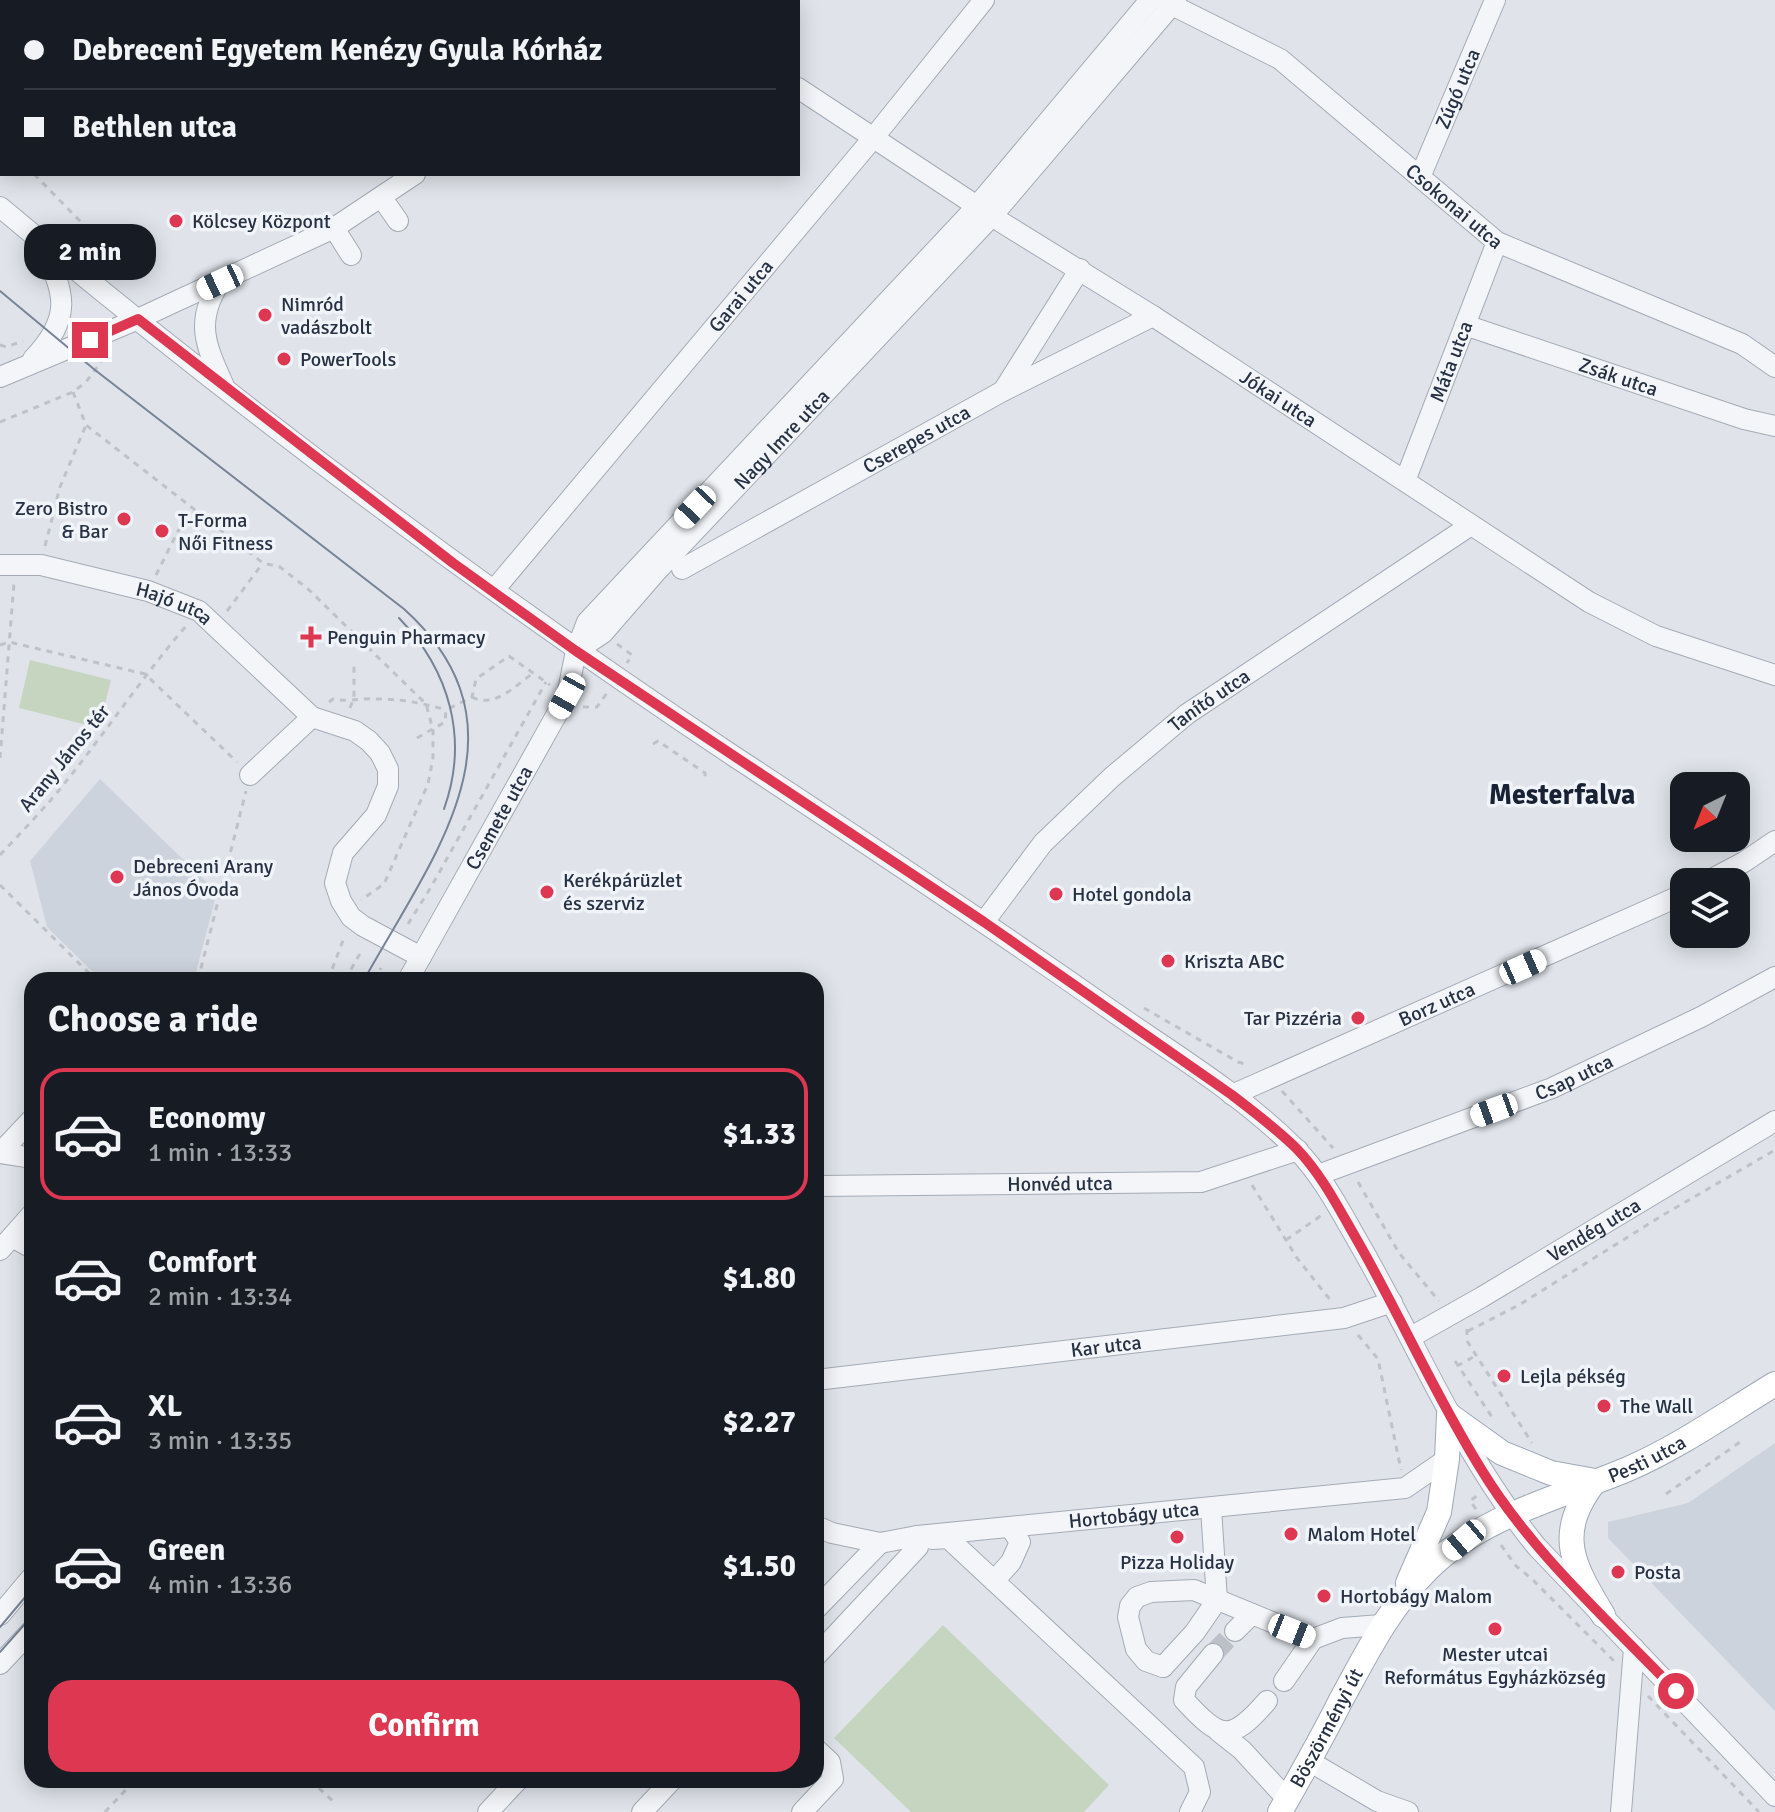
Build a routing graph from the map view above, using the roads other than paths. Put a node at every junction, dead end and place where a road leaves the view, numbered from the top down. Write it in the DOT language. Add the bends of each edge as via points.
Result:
graph roads {
  1 [pos="984,0"];
  2 [pos="1150,0"];
  3 [pos="1495,0"];
  4 [pos="1170,2"];
  5 [pos="800,89"];
  6 [pos="874,137"];
  7 [pos="412,176"];
  8 [pos="1420,177"];
  9 [pos="382,198"];
  10 [pos="0,207"];
  11 [pos="985,211"];
  12 [pos="398,221"];
  13 [pos="334,228"];
  14 [pos="34,235"];
  15 [pos="1497,242"];
  16 [pos="351,255"];
  17 [pos="1080,269"];
  18 [pos="220,282"];
  19 [pos="1153,316"];
  20 [pos="138,319"];
  21 [pos="1465,325"];
  22 [pos="27,365"];
  23 [pos="1775,367"];
  24 [pos="0,377"];
  25 [pos="226,389"];
  26 [pos="1003,391"];
  27 [pos="1775,426"];
  28 [pos="1405,481"];
  29 [pos="1471,525"];
  30 [pos="8,564"];
  31 [pos="682,569"];
  32 [pos="494,590"];
  33 [pos="576,651"];
  34 [pos="1775,675"];
  35 [pos="312,717"];
  36 [pos="250,775"];
  37 [pos="1775,841"];
  38 [pos="1733,868"];
  39 [pos="1670,900"];
  40 [pos="984,922"];
  41 [pos="421,957"];
  42 [pos="413,972"];
  43 [pos="1775,977"];
  44 [pos="1232,1095"];
  45 [pos="1775,1121"];
  46 [pos="24,1128"];
  47 [pos="1298,1150"];
  48 [pos="0,1153"];
  49 [pos="24,1157"];
  50 [pos="1318,1175"];
  51 [pos="824,1186"];
  52 [pos="24,1223"];
  53 [pos="6,1244"];
  54 [pos="1392,1302"];
  55 [pos="1411,1337"];
  56 [pos="824,1379"];
  57 [pos="1775,1384"];
  58 [pos="1449,1415"];
  59 [pos="1447,1459"];
  60 [pos="1595,1481"];
  61 [pos="1211,1508"];
  62 [pos="1511,1515"];
  63 [pos="1010,1527"];
  64 [pos="824,1530"];
  65 [pos="932,1537"];
  66 [pos="880,1543"];
  67 [pos="994,1581"];
  68 [pos="24,1586"];
  69 [pos="1217,1600"];
  70 [pos="1401,1600"];
  71 [pos="824,1601"];
  72 [pos="1252,1614"];
  73 [pos="0,1615"];
  74 [pos="1603,1615"];
  75 [pos="1381,1625"];
  76 [pos="1235,1631"];
  77 [pos="24,1638"];
  78 [pos="1313,1639"];
  79 [pos="824,1647"];
  80 [pos="1634,1648"];
  81 [pos="1213,1654"];
  82 [pos="0,1664"];
  83 [pos="1163,1667"];
  84 [pos="1284,1681"];
  85 [pos="1184,1700"];
  86 [pos="1267,1701"];
  87 [pos="1249,1722"];
  88 [pos="1218,1731"];
  89 [pos="1242,1750"];
  90 [pos="824,1756"];
  91 [pos="1309,1761"];
  92 [pos="510,1788"];
  93 [pos="664,1788"];
  94 [pos="1775,1796"];
  95 [pos="1284,1806"];
  96 [pos="488,1812"];
  97 [pos="642,1812"];
  98 [pos="802,1812"];
  99 [pos="1190,1812"];
  100 [pos="1408,1812"];
  101 [pos="1621,1812"];
  1 -- 6 [label="street, Garai utca"];
  2 -- 11 [label="street, Nagy Imre utca"];
  3 -- 8 [label="street, Zúgó utca"];
  4 -- 8 [label="street, Csokonai utca" via="1280,59"];
  4 -- 11 [label="street, Nagy Imre utca"];
  5 -- 6 [label="street, Jókai utca"];
  6 -- 11 [label="street, Jókai utca"];
  6 -- 32 [label="street, Garai utca"];
  7 -- 9 [label="street"];
  8 -- 15 [label="street, Csokonai utca"];
  9 -- 12 [label="street"];
  9 -- 13 [label="street"];
  10 -- 14 [label="street"];
  11 -- 17 [label="street, Jókai utca"];
  11 -- 33 [label="street, Nagy Imre utca" via="603,633"];
  13 -- 16 [label="street"];
  13 -- 18 [label="street"];
  14 -- 20 [label="street"];
  14 -- 22 [label="street" via="49,262 63,314 54,336"];
  15 -- 21 [label="street, Máta utca"];
  15 -- 23 [label="street, Csokonai utca" via="1742,344"];
  17 -- 19 [label="street, Jókai utca"];
  17 -- 26 [label="street"];
  18 -- 20 [label="street"];
  18 -- 25 [label="street" via="209,299 204,324 209,352"];
  19 -- 26 [label="street, Cserepes utca"];
  19 -- 28 [label="street, Jókai utca"];
  20 -- 22 [label="street"];
  20 -- 25 [label="street"];
  21 -- 27 [label="street, Zsák utca"];
  21 -- 28 [label="street, Máta utca"];
  22 -- 24 [label="street"];
  25 -- 32 [label="street"];
  26 -- 31 [label="street, Cserepes utca"];
  28 -- 29 [label="street, Jókai utca"];
  29 -- 34 [label="street, Jókai utca" via="1589,602 1656,636"];
  29 -- 40 [label="street, Tanító utca" via="1187,714 1043,843"];
  30 -- 35 [label="street, Hajó utca" via="41,565 148,591 199,611"];
  32 -- 33 [label="street"];
  33 -- 40 [label="street"];
  33 -- 41 [label="street, Csemete utca" via="567,696"];
  35 -- 36 [label="street"];
  35 -- 41 [label="street, Hajó utca" via="355,731 380,753 388,769 388,786 376,815 343,853 338,867 335,883 341,901 355,909 363,926"];
  37 -- 38 [label="street"];
  39 -- 44 [label="street, Borz utca"];
  40 -- 44 [label="street"];
  41 -- 42 [label="street, Csemete utca"];
  43 -- 50 [label="street, Csap utca" via="1552,1088"];
  44 -- 47 [label="street"];
  45 -- 55 [label="street, Vendég utca"];
  46 -- 48 [label="street"];
  47 -- 50 [label="street"];
  47 -- 51 [label="street, Honvéd utca" via="1201,1182"];
  48 -- 49 [label="street"];
  50 -- 54 [label="street"];
  52 -- 53 [label="street"];
  54 -- 55 [label="street"];
  54 -- 56 [label="street, Kar utca" via="1344,1318"];
  55 -- 58 [label="street"];
  57 -- 60 [label="main road, Pesti utca" via="1644,1461"];
  58 -- 59 [label="main road"];
  58 -- 60 [label="main road" via="1502,1453 1551,1473"];
  58 -- 62 [label="street"];
  59 -- 61 [label="street, Hortobágy utca" via="1405,1488"];
  59 -- 70 [label="main road" via="1439,1512"];
  60 -- 62 [label="main road, Pesti utca"];
  60 -- 74 [label="main road" via="1575,1515 1572,1558"];
  61 -- 63 [label="street, Hortobágy utca"];
  61 -- 69 [label="street"];
  62 -- 70 [label="main road, Böszörményi út" via="1464,1540"];
  62 -- 74 [label="street"];
  63 -- 65 [label="street, Hortobágy utca"];
  63 -- 67 [label="street" via="1020,1542"];
  64 -- 66 [label="street, Hortobágy utca"];
  65 -- 66 [label="street, Hortobágy utca"];
  65 -- 67 [label="street"];
  65 -- 79 [label="street"];
  66 -- 71 [label="street"];
  67 -- 99 [label="street" via="1194,1767 1200,1792"];
  68 -- 73 [label="street"];
  69 -- 72 [label="street"];
  69 -- 83 [label="street"];
  69 -- 83 [label="street" via="1194,1590 1137,1597 1128,1617 1136,1649 1146,1661"];
  70 -- 75 [label="main road, Böszörményi út"];
  72 -- 76 [label="street"];
  72 -- 78 [label="street"];
  74 -- 80 [label="street"];
  75 -- 78 [label="street" via="1342,1628"];
  75 -- 91 [label="main road, Böszörményi út"];
  77 -- 82 [label="street"];
  78 -- 84 [label="street"];
  80 -- 94 [label="street"];
  80 -- 101 [label="street"];
  81 -- 85 [label="street" via="1186,1687"];
  83 -- 85 [label="street" via="1167,1682"];
  85 -- 88 [label="street"];
  86 -- 87 [label="street"];
  87 -- 88 [label="street" via="1229,1732"];
  87 -- 89 [label="street"];
  88 -- 89 [label="street"];
  89 -- 95 [label="street"];
  90 -- 98 [label="street" via="833,1779"];
  91 -- 95 [label="main road, Böszörményi út"];
  91 -- 100 [label="street" via="1377,1801"];
  92 -- 96 [label="street"];
  93 -- 97 [label="street"];
}
